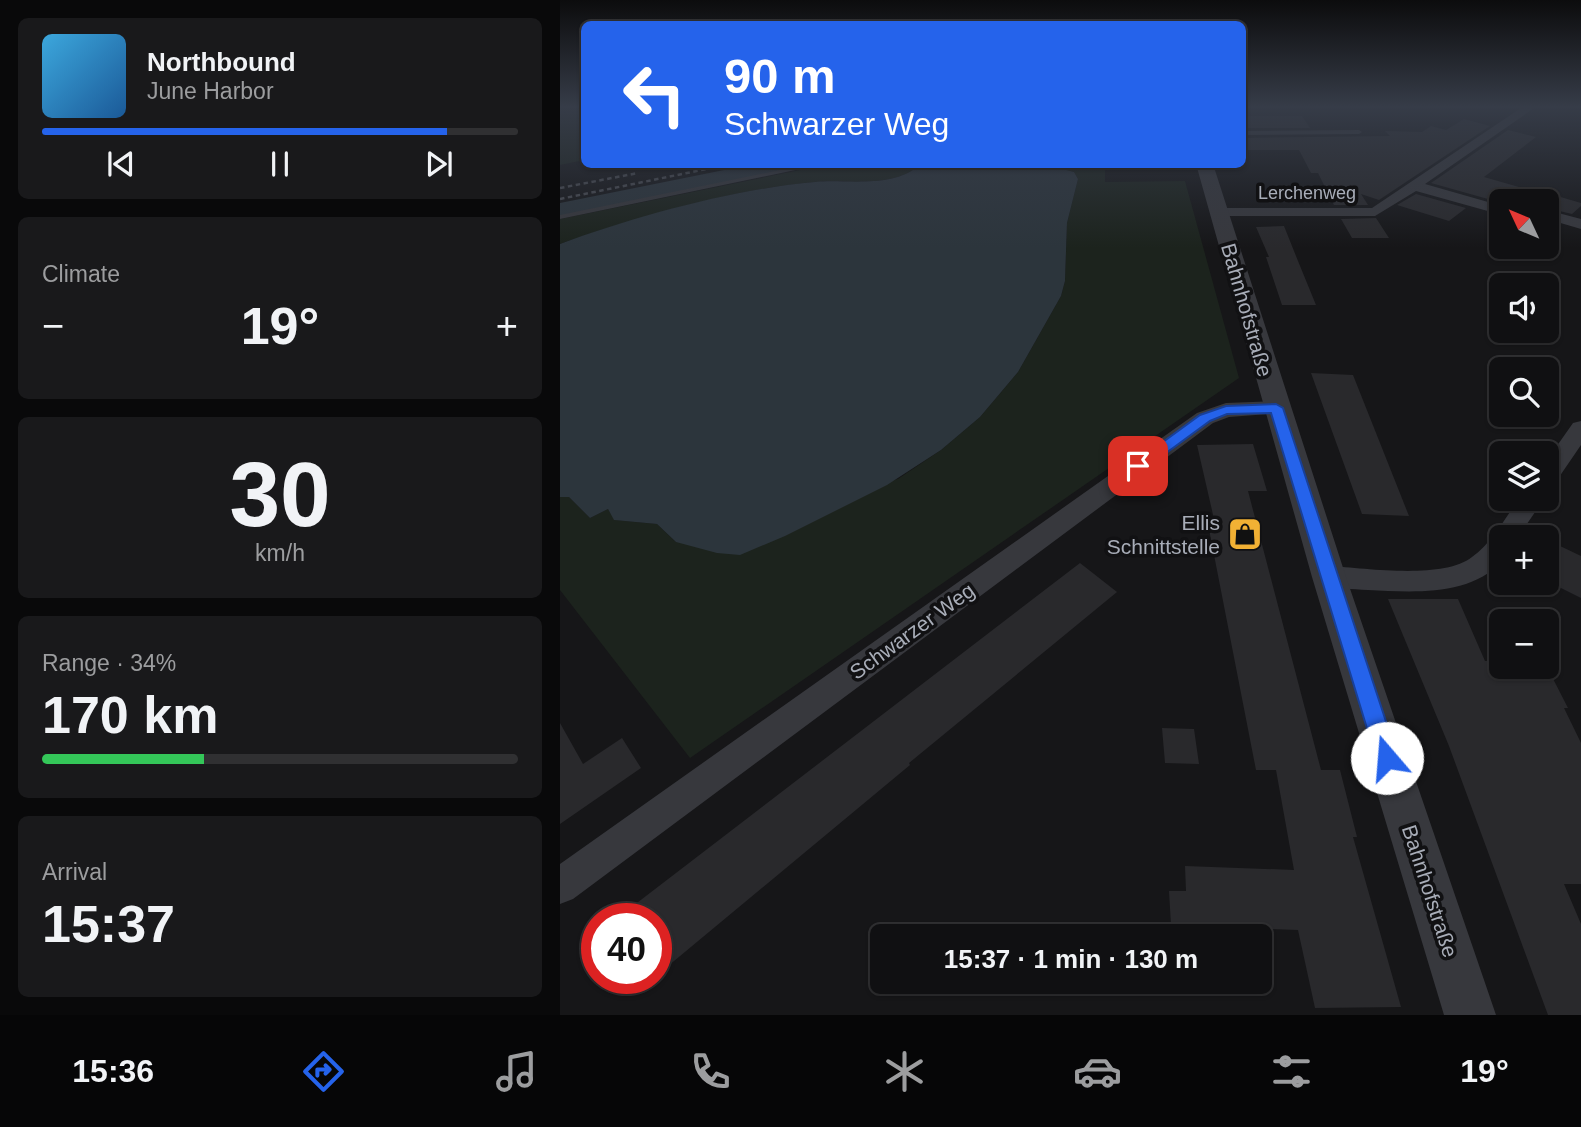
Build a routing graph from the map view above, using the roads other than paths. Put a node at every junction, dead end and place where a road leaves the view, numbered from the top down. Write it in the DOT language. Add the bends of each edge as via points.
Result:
graph roads {
  1 [pos="1461,153"];
  2 [pos="801,168"];
  3 [pos="1205,168"];
  4 [pos="1418,182"];
  5 [pos="1489,198"];
  6 [pos="1489,207"];
  7 [pos="1219,212"];
  8 [pos="560,217"];
  9 [pos="1559,218"];
  10 [pos="1581,224"];
  11 [pos="1559,228"];
  12 [pos="1581,234"];
  13 [pos="1276,408"];
  14 [pos="1581,428"];
  15 [pos="1559,460"];
  16 [pos="1489,557"];
  17 [pos="1329,577"];
  18 [pos="560,886"];
  19 [pos="1470,1015"];
  1 -- 4 [label="street, Lerchenweg"];
  2 -- 8 [label="lane"];
  3 -- 7 [label="street, Bahnhofstraße"];
  4 -- 5 [label="street"];
  4 -- 6 [label="street"];
  4 -- 7 [label="street, Lerchenweg" via="1375,212"];
  7 -- 13 [label="street, Bahnhofstraße"];
  9 -- 10 [label="street"];
  11 -- 12 [label="street"];
  13 -- 17 [label="street, Bahnhofstraße"];
  13 -- 18 [label="street, Schwarzer Weg" via="1226,410 1205,418"];
  14 -- 15 [label="street"];
  16 -- 17 [label="street" via="1474,570 1438,579"];
  17 -- 19 [label="street, Bahnhofstraße"];
}
